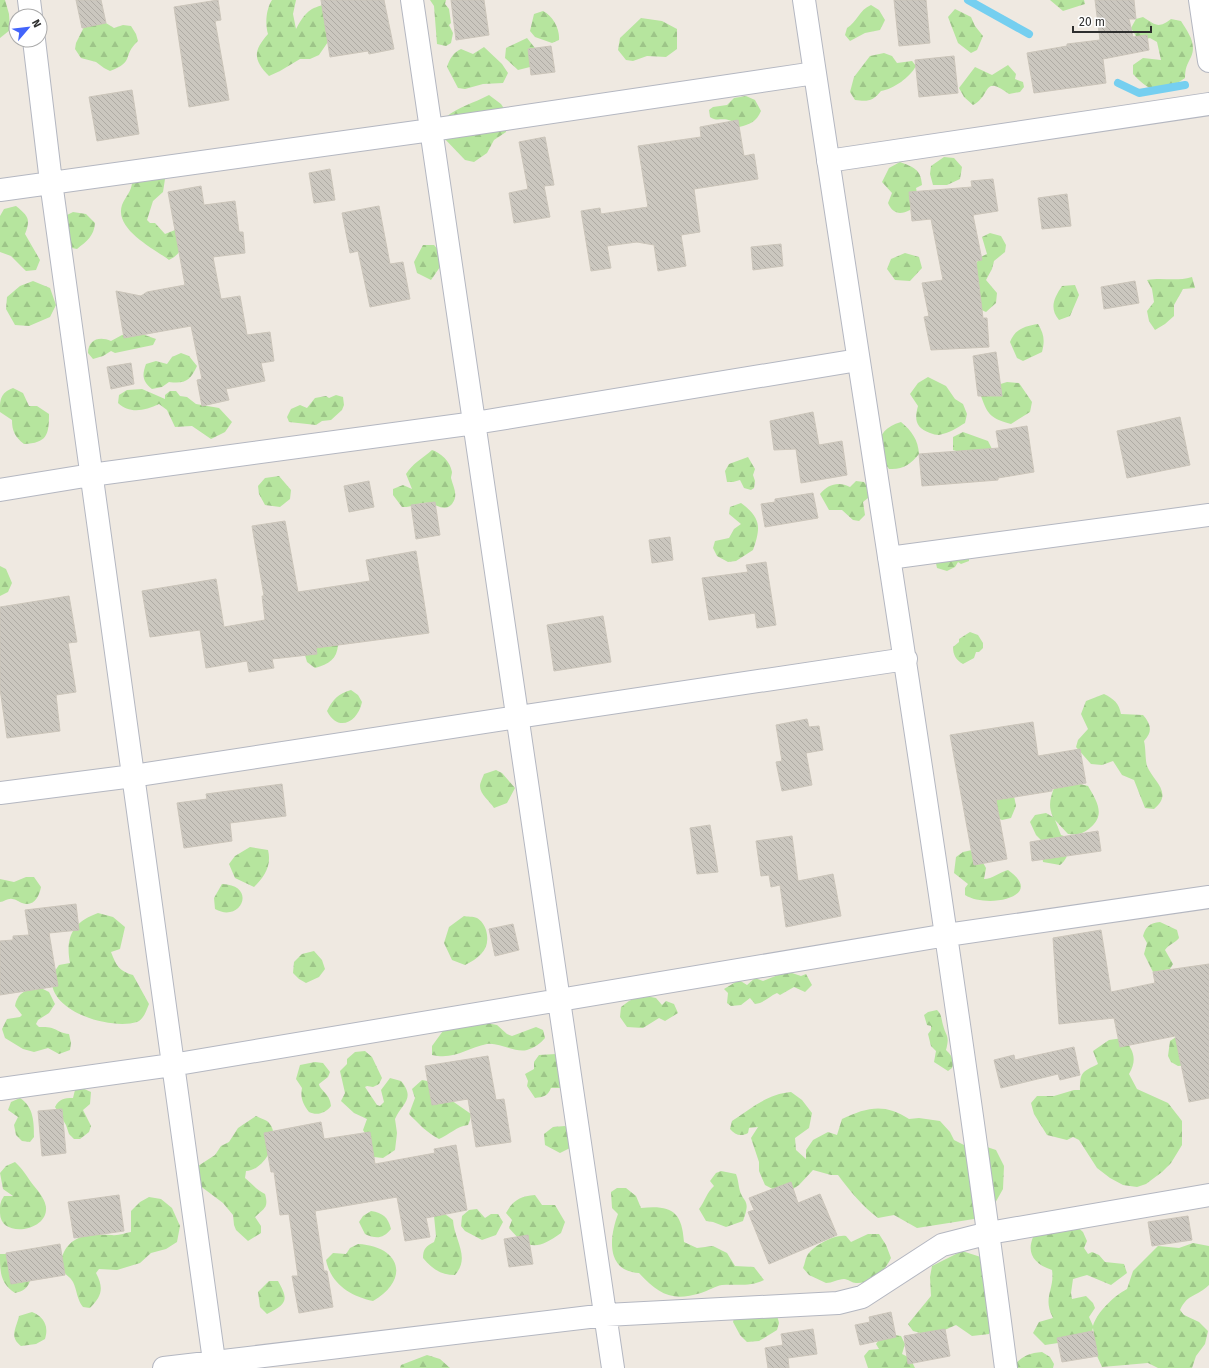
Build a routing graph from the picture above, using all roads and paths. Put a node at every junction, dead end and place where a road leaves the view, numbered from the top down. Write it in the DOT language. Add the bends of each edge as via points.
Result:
graph roads {
  1 [pos="412,0"];
  2 [pos="804,0"];
  3 [pos="1200,0"];
  4 [pos="35,48"];
  5 [pos="1209,61"];
  6 [pos="815,73"];
  7 [pos="1209,104"];
  8 [pos="431,130"];
  9 [pos="828,161"];
  10 [pos="51,182"];
  11 [pos="0,190"];
  12 [pos="858,360"];
  13 [pos="475,423"];
  14 [pos="91,475"];
  15 [pos="0,490"];
  16 [pos="1209,515"];
  17 [pos="890,558"];
  18 [pos="906,659"];
  19 [pos="518,717"];
  20 [pos="133,776"];
  21 [pos="0,793"];
  22 [pos="1209,897"];
  23 [pos="947,935"];
  24 [pos="559,998"];
  25 [pos="172,1065"];
  26 [pos="0,1089"];
  27 [pos="1209,1195"];
  28 [pos="989,1233"];
  29 [pos="606,1315"];
  30 [pos="214,1365"];
  31 [pos="164,1368"];
  32 [pos="614,1368"];
  33 [pos="1006,1368"];
  1 -- 8 [label="street"];
  2 -- 6 [label="street"];
  3 -- 5 [label="street"];
  4 -- 10 [label="street"];
  6 -- 8 [label="street"];
  6 -- 9 [label="street"];
  7 -- 9 [label="street"];
  8 -- 10 [label="street"];
  8 -- 13 [label="street"];
  9 -- 12 [label="street"];
  10 -- 11 [label="street"];
  10 -- 14 [label="street"];
  12 -- 13 [label="street"];
  12 -- 17 [label="street"];
  13 -- 14 [label="street"];
  13 -- 19 [label="street"];
  14 -- 15 [label="street"];
  14 -- 20 [label="street"];
  16 -- 17 [label="street"];
  17 -- 18 [label="street"];
  18 -- 19 [label="street"];
  18 -- 23 [label="street"];
  19 -- 20 [label="street"];
  19 -- 24 [label="street"];
  20 -- 21 [label="street"];
  20 -- 25 [label="street"];
  22 -- 23 [label="street"];
  23 -- 24 [label="street"];
  23 -- 28 [label="street"];
  24 -- 25 [label="street"];
  24 -- 29 [label="street"];
  25 -- 26 [label="street"];
  25 -- 30 [label="street"];
  27 -- 28 [label="street"];
  28 -- 29 [label="street" via="942,1245 862,1297 838,1302"];
  28 -- 33 [label="street"];
  29 -- 30 [label="street"];
  29 -- 32 [label="street"];
  30 -- 31 [label="street"];
}
